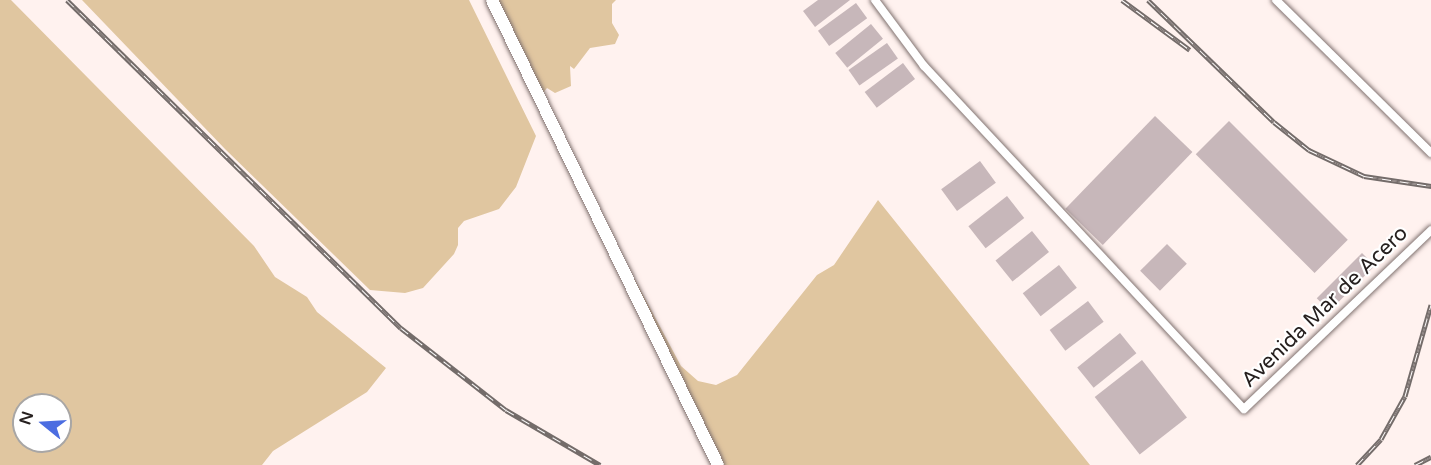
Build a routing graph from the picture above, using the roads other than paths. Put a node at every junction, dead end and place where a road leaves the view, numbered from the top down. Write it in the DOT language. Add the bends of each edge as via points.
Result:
graph roads {
  1 [pos="492,0"];
  2 [pos="875,0"];
  3 [pos="1276,0"];
  4 [pos="1431,153"];
  5 [pos="1431,230"];
  6 [pos="718,465"];
  1 -- 6 [label="main road"];
  2 -- 5 [label="street, Avenida Mar de Acero" via="924,66 968,116 1244,409"];
  3 -- 4 [label="street"];
}
